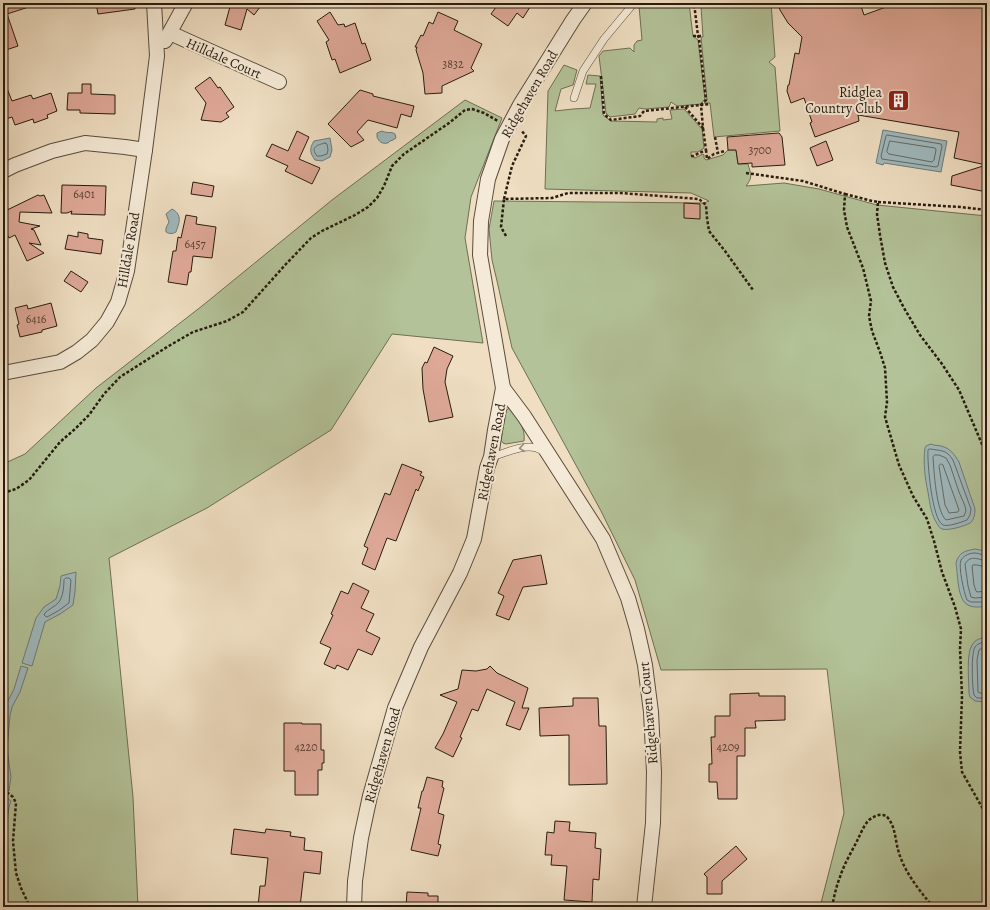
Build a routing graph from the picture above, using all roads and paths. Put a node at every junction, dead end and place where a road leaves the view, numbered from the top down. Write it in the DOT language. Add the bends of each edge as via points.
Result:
graph roads {
  1 [pos="154,3"];
  2 [pos="186,3"];
  3 [pos="585,3"];
  4 [pos="634,3"];
  5 [pos="694,3"];
  6 [pos="170,33"];
  7 [pos="693,36"];
  8 [pos="698,36"];
  9 [pos="703,36"];
  10 [pos="157,56"];
  11 [pos="601,76"];
  12 [pos="279,82"];
  13 [pos="574,98"];
  14 [pos="710,104"];
  15 [pos="701,105"];
  16 [pos="685,107"];
  17 [pos="508,127"];
  18 [pos="703,128"];
  19 [pos="715,137"];
  20 [pos="145,150"];
  21 [pos="706,150"];
  22 [pos="725,151"];
  23 [pos="718,153"];
  24 [pos="691,156"];
  25 [pos="3,171"];
  26 [pos="746,173"];
  27 [pos="845,194"];
  28 [pos="504,198"];
  29 [pos="878,202"];
  30 [pos="987,210"];
  31 [pos="506,236"];
  32 [pos="753,290"];
  33 [pos="3,373"];
  34 [pos="503,388"];
  35 [pos="987,456"];
  36 [pos="491,457"];
  37 [pos="551,457"];
  38 [pos="3,493"];
  39 [pos="3,789"];
  40 [pos="987,816"];
  41 [pos="30,907"];
  42 [pos="354,907"];
  43 [pos="644,907"];
  44 [pos="832,907"];
  45 [pos="933,907"];
  1 -- 10 [label="street, Hilldale Road"];
  2 -- 6 [label="street, Hilldale Road"];
  3 -- 17 [label="street, Ridgehaven Road"];
  4 -- 13 [label="lane" via="604,39 583,71"];
  5 -- 8 [label="path"];
  6 -- 10 [label="street, Hilldale Road"];
  6 -- 12 [label="street, Hilldale Court"];
  7 -- 8 [label="path"];
  8 -- 9 [label="path"];
  8 -- 15 [label="path" via="706,100"];
  10 -- 20 [label="street, Hilldale Road"];
  11 -- 16 [label="path" via="604,114 611,120 640,116 644,111"];
  14 -- 15 [label="path"];
  15 -- 16 [label="path"];
  15 -- 18 [label="path"];
  16 -- 18 [label="path"];
  17 -- 28 [label="path" via="519,128 526,136 512,166"];
  17 -- 34 [label="street, Ridgehaven Road" via="488,179 481,221 480,255"];
  17 -- 38 [label="path" via="484,113 472,109 465,110 404,154 392,166 377,198 368,207 311,238 243,312 227,321 193,332 120,378 104,394 89,416 60,442 29,480 16,489"];
  18 -- 21 [label="path"];
  19 -- 23 [label="path"];
  20 -- 25 [label="street" via="85,144 52,152"];
  20 -- 33 [label="street, Hilldale Road" via="127,271 118,302 108,322 92,340 60,362"];
  21 -- 23 [label="path" via="707,159"];
  21 -- 24 [label="path"];
  22 -- 23 [label="path"];
  26 -- 27 [label="path" via="803,181"];
  27 -- 29 [label="path"];
  27 -- 40 [label="path" via="847,227 863,268 871,301 869,316 872,331 885,368 885,417 899,465 927,519 961,629 962,772"];
  28 -- 31 [label="path" via="501,227"];
  28 -- 32 [label="path" via="552,198 568,193 621,193 699,199 706,205 709,231"];
  29 -- 30 [label="path"];
  29 -- 35 [label="path" via="880,235 893,287 920,334 959,390"];
  34 -- 36 [label="street, Ridgehaven Road"];
  34 -- 37 [label="street, Ridgehaven Court"];
  37 -- 36 [label="lane, one-way" via="541,450 527,447"];
  36 -- 42 [label="street, Ridgehaven Road" via="474,539 460,573 421,646 395,708 361,838"];
  37 -- 43 [label="street, Ridgehaven Court" via="603,539 628,598 645,665 651,712 654,772 653,823"];
  39 -- 41 [label="path" via="16,803 13,841 16,873"];
  44 -- 45 [label="path" via="840,875 864,828 868,821 880,815 889,818 907,871"];
}
